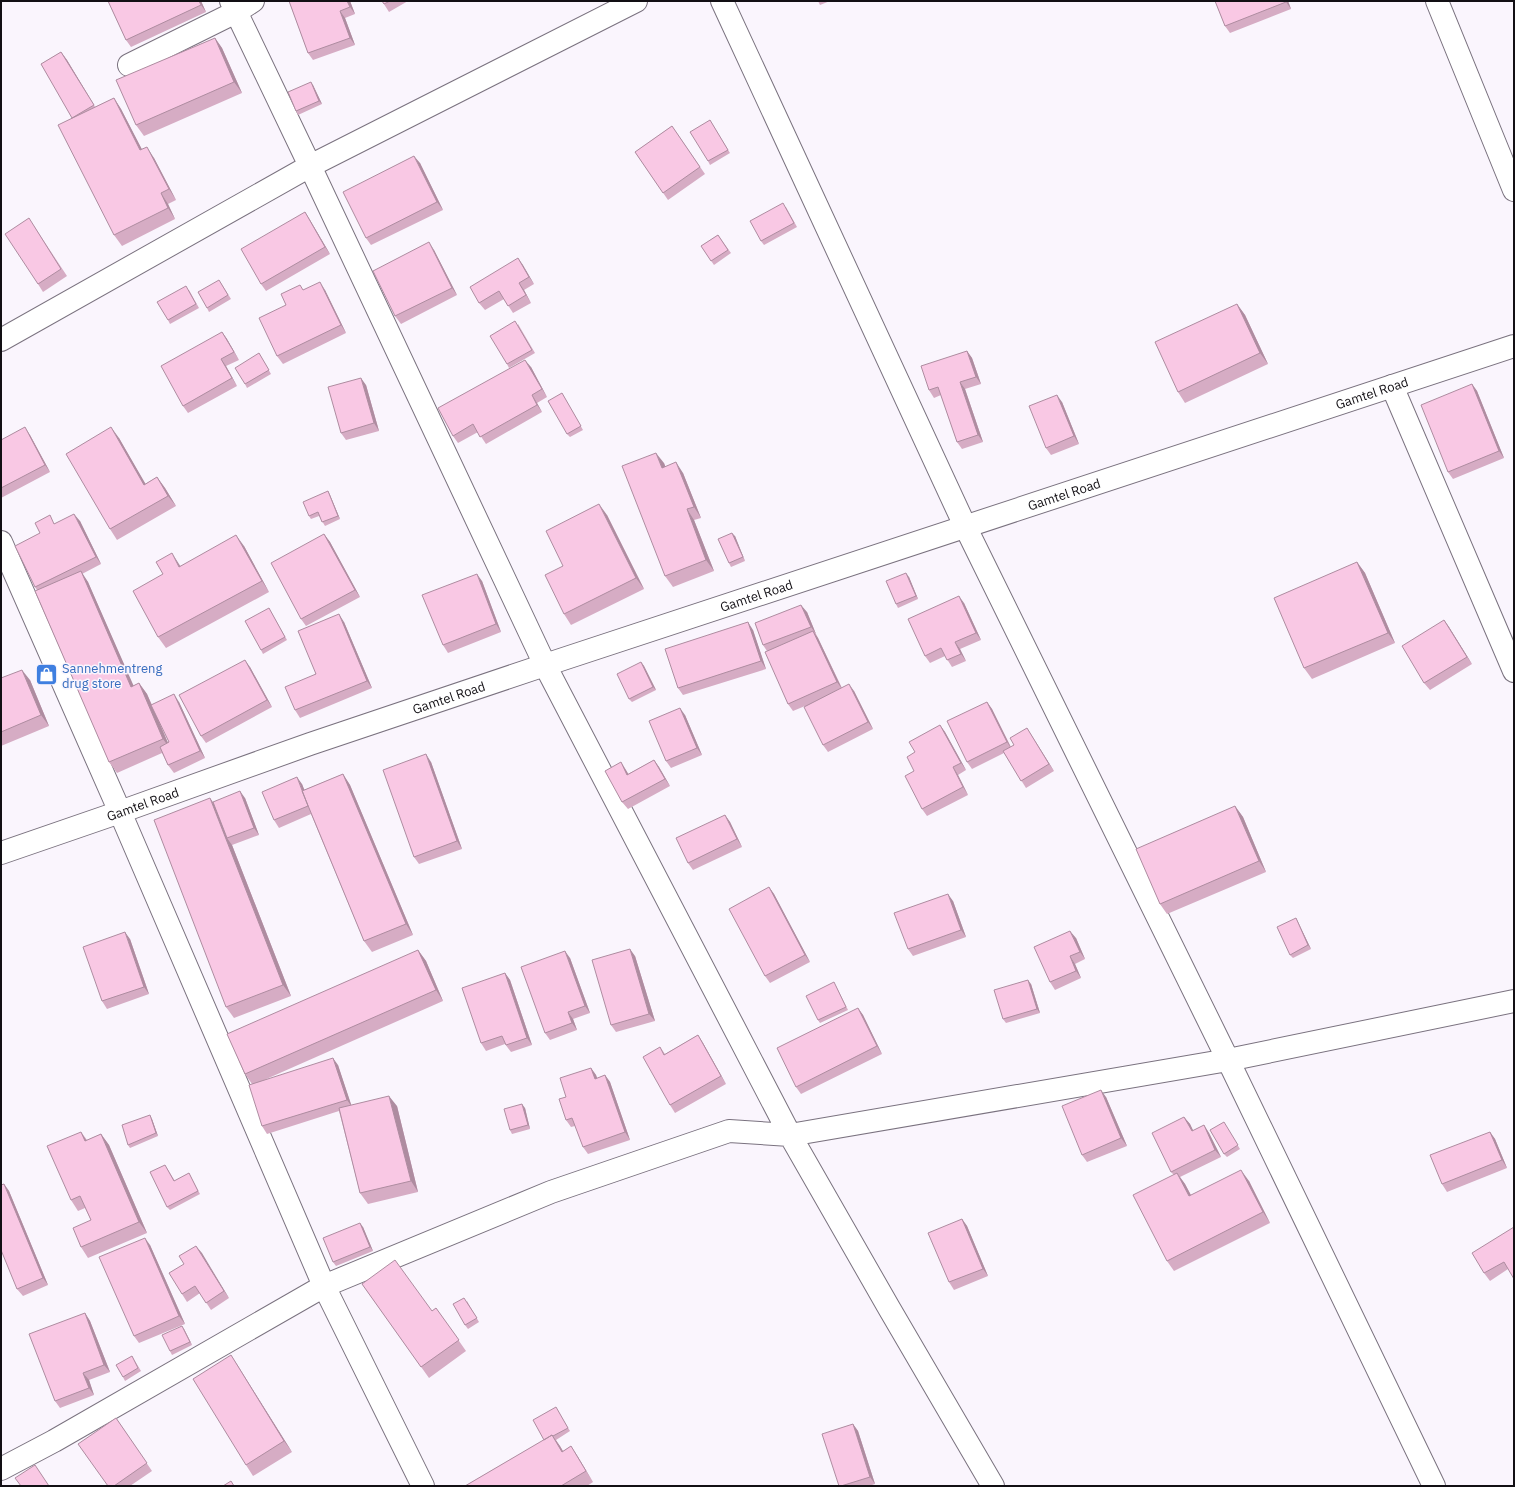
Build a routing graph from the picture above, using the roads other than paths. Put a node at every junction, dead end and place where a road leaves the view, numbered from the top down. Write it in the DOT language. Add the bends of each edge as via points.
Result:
graph roads {
  1 [pos="636,1"];
  2 [pos="722,1"];
  3 [pos="1437,1"];
  4 [pos="240,5"];
  5 [pos="129,65"];
  6 [pos="310,166"];
  7 [pos="1514,190"];
  8 [pos="1,340"];
  9 [pos="1514,346"];
  10 [pos="1392,386"];
  11 [pos="965,526"];
  12 [pos="1,542"];
  13 [pos="546,665"];
  14 [pos="1514,671"];
  15 [pos="120,812"];
  16 [pos="1,853"];
  17 [pos="1514,1001"];
  18 [pos="1228,1060"];
  19 [pos="790,1134"];
  20 [pos="324,1286"];
  21 [pos="1,1469"];
  22 [pos="424,1486"];
  23 [pos="993,1486"];
  24 [pos="1434,1486"];
  1 -- 6 [label="street"];
  2 -- 11 [label="street"];
  3 -- 7 [label="street"];
  4 -- 5 [label="street"];
  4 -- 6 [label="street"];
  6 -- 8 [label="street"];
  6 -- 13 [label="street"];
  9 -- 10 [label="street, Gamtel Road"];
  10 -- 11 [label="street, Gamtel Road"];
  10 -- 14 [label="street"];
  11 -- 13 [label="street, Gamtel Road"];
  11 -- 18 [label="street"];
  12 -- 15 [label="street"];
  13 -- 15 [label="street, Gamtel Road" via="310,744"];
  13 -- 19 [label="street"];
  15 -- 16 [label="street, Gamtel Road"];
  15 -- 20 [label="street"];
  17 -- 18 [label="street"];
  18 -- 19 [label="street"];
  18 -- 24 [label="street"];
  19 -- 20 [label="street" via="729,1131 551,1192"];
  19 -- 23 [label="street"];
  20 -- 21 [label="street"];
  20 -- 22 [label="street"];
}
